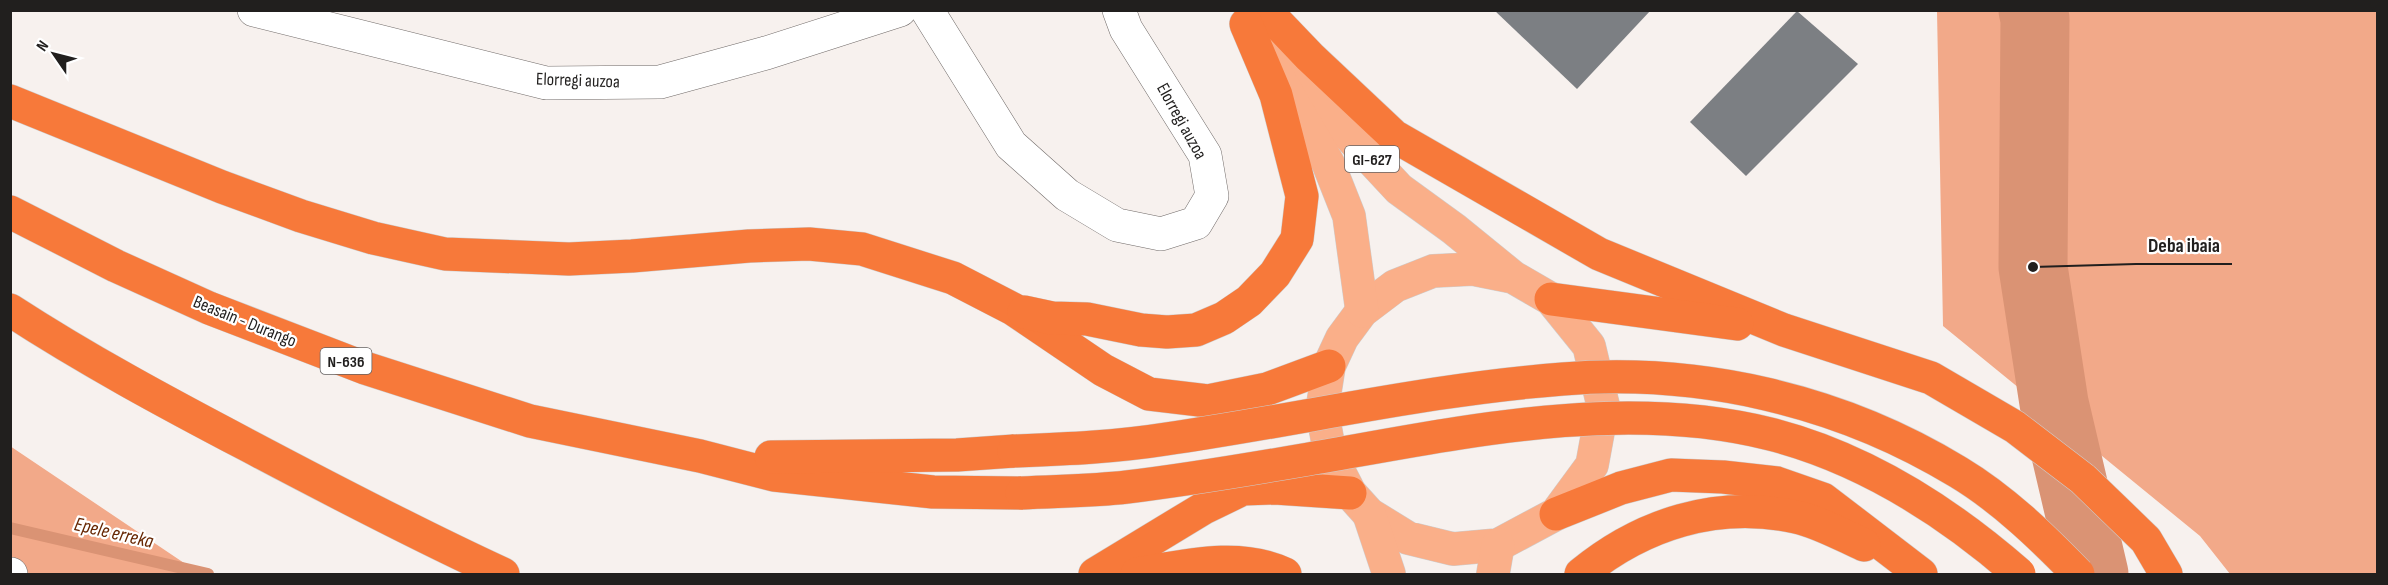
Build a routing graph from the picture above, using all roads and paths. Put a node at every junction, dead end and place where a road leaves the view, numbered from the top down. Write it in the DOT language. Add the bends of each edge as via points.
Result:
graph roads {
  1 [pos="254,10"];
  2 [pos="900,10"];
  3 [pos="927,10"];
  4 [pos="1119,10"];
  5 [pos="1249,15"];
  6 [pos="10,101"];
  7 [pos="10,212"];
  8 [pos="1513,277"];
  9 [pos="1551,299"];
  10 [pos="1013,309"];
  11 [pos="10,310"];
  12 [pos="1362,311"];
  13 [pos="1784,330"];
  14 [pos="1329,366"];
  15 [pos="700,456"];
  16 [pos="1360,504"];
  17 [pos="1556,514"];
  18 [pos="1496,560"];
  19 [pos="1918,572"];
  20 [pos="503,574"];
  21 [pos="1095,574"];
  22 [pos="1137,574"];
  23 [pos="1285,574"];
  24 [pos="1389,574"];
  25 [pos="1581,574"];
  26 [pos="2019,574"];
  27 [pos="2078,574"];
  28 [pos="2166,574"];
  1 -- 2 [label="street, Elorregi auzoa" via="546,83 660,82"];
  3 -- 4 [label="street, Elorregi auzoa" via="1011,145 1067,195 1117,225 1161,234 1196,223 1207,205 1212,196 1205,155 1126,29"];
  5 -- 8 [label="main road, GI-627" via="1399,189"];
  5 -- 10 [label="highway" via="1276,95 1302,196 1297,238 1275,274 1249,301 1196,330 1141,330"];
  5 -- 12 [label="main road, GI-627" via="1328,163 1349,216"];
  5 -- 13 [label="highway" via="1310,57 1394,136 1599,254"];
  6 -- 10 [label="highway" via="301,216 445,254 569,259 749,246 809,244 862,249 953,278"];
  7 -- 15 [label="highway, Beasain - Durango / N-636" via="199,303 365,368 530,421"];
  8 -- 9 [label="main road, GI-627"];
  8 -- 12 [label="main road, GI-627" via="1473,269 1432,271 1395,286"];
  9 -- 13 [label="highway"];
  9 -- 17 [label="main road, GI-627" via="1589,346 1603,405 1592,465"];
  10 -- 14 [label="highway" via="1103,370 1149,394 1208,401 1267,389"];
  11 -- 20 [label="highway" via="118,376 398,525"];
  12 -- 14 [label="main road, GI-627" via="1342,338"];
  13 -- 28 [label="highway" via="1931,378 2015,427 2083,479 2146,540"];
  14 -- 16 [label="main road, GI-627" via="1322,410 1330,454"];
  15 -- 26 [label="highway, bridge" via="774,475 852,484 933,492 1022,493 1125,487 1520,424 1653,419 1770,434 1831,455 1925,502 1981,541"];
  15 -- 27 [label="highway, bridge" via="912,456 1055,449 1164,440 1442,393 1563,379 1678,379 1779,395 1864,424 1912,446 1960,472 2001,503"];
  16 -- 18 [label="main road, GI-627" via="1408,538"];
  16 -- 21 [label="highway" via="1285,488 1243,489"];
  16 -- 24 [label="main road, GI-627"];
  17 -- 18 [label="main road, GI-627"];
  17 -- 19 [label="highway" via="1621,488 1671,475 1778,483 1823,499"];
  19 -- 25 [label="highway" via="1842,534 1797,518 1756,512 1704,515 1661,526 1632,538"];
  22 -- 23 [label="highway" via="1223,562"];
}
